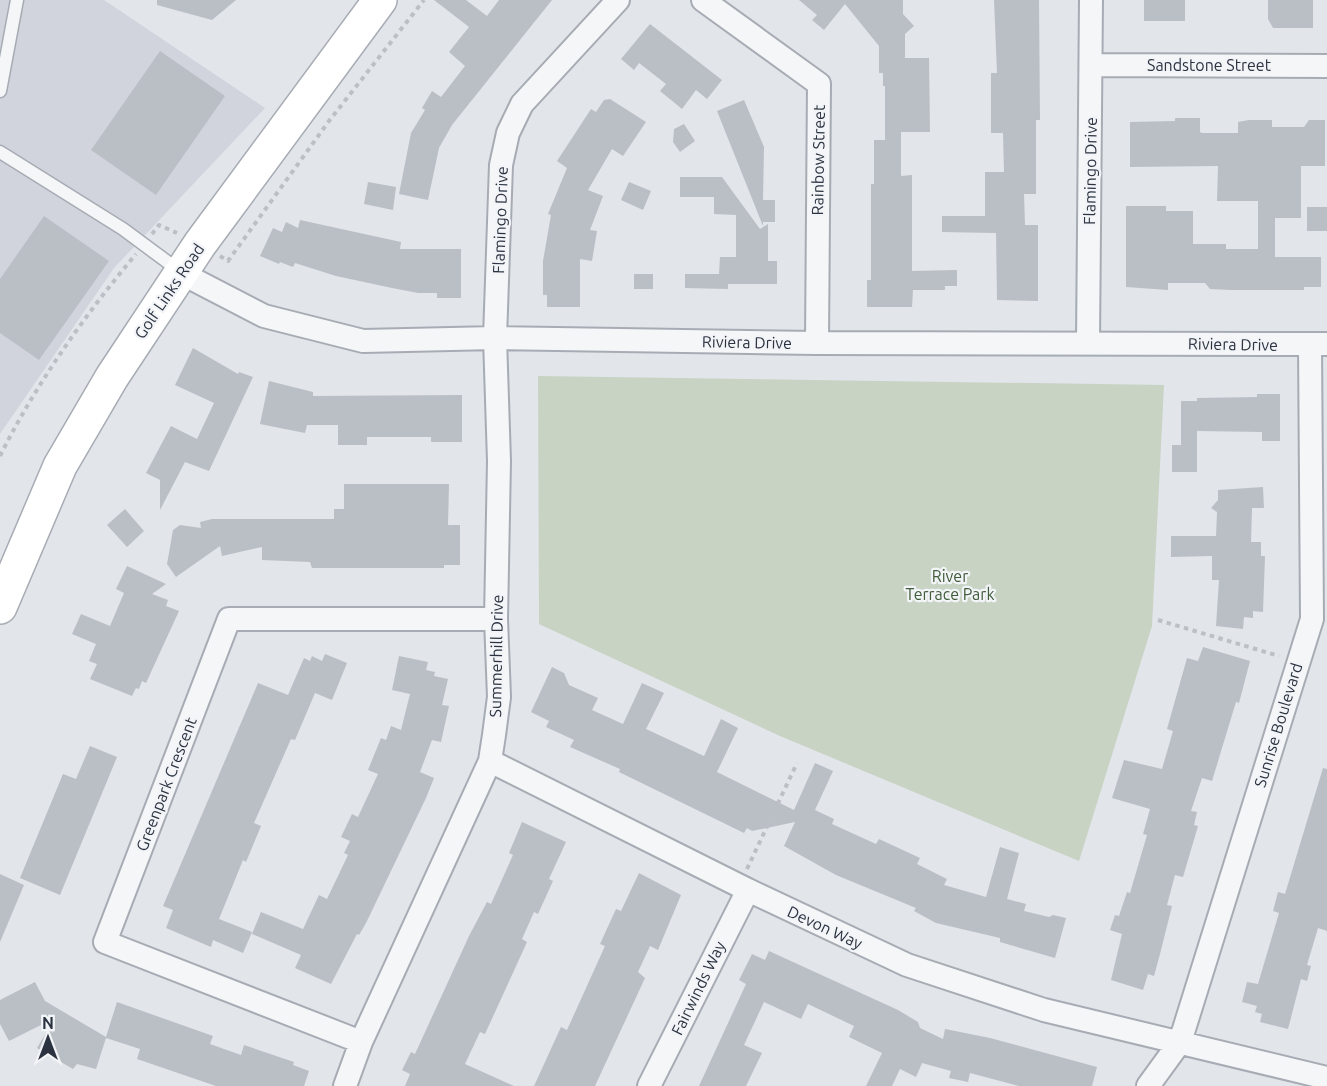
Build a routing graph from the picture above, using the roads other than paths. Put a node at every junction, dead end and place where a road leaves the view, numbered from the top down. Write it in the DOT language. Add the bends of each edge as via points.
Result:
graph roads {
  1 [pos="17,0"];
  2 [pos="380,0"];
  3 [pos="618,0"];
  4 [pos="703,0"];
  5 [pos="1091,0"];
  6 [pos="1091,65"];
  7 [pos="1327,66"];
  8 [pos="0,91"];
  9 [pos="0,152"];
  10 [pos="181,273"];
  11 [pos="495,338"];
  12 [pos="1089,342"];
  13 [pos="817,343"];
  14 [pos="1318,344"];
  15 [pos="0,607"];
  16 [pos="496,619"];
  17 [pos="1320,619"];
  18 [pos="490,761"];
  19 [pos="743,888"];
  20 [pos="361,1042"];
  21 [pos="1180,1042"];
  22 [pos="1327,1078"];
  23 [pos="345,1086"];
  24 [pos="649,1086"];
  25 [pos="1148,1086"];
  1 -- 8 [label="lane"];
  2 -- 10 [label="main road, Golf Links Road"];
  3 -- 11 [label="street, Flamingo Drive" via="522,104 508,133 501,165"];
  4 -- 13 [label="street, Rainbow Street" via="819,84"];
  5 -- 6 [label="street, Flamingo Drive"];
  6 -- 7 [label="street, Sandstone Street"];
  6 -- 12 [label="street, Flamingo Drive"];
  9 -- 10 [label="lane"];
  10 -- 11 [label="street, Riviera Drive" via="264,316 363,341"];
  10 -- 15 [label="main road, Golf Links Road" via="112,377 60,466"];
  11 -- 13 [label="street, Riviera Drive"];
  11 -- 16 [label="street, Summerhill Drive" via="499,461"];
  12 -- 13 [label="street, Riviera Drive"];
  12 -- 14 [label="street, Riviera Drive"];
  14 -- 17 [label="street, Sunrise Boulevard"];
  16 -- 18 [label="street, Summerhill Drive" via="499,697"];
  16 -- 20 [label="street, Greenpark Crescent" via="230,619 105,942"];
  17 -- 21 [label="street, Sunrise Boulevard" via="1297,661"];
  18 -- 19 [label="street, Devon Way"];
  18 -- 20 [label="street, Summerhill Drive"];
  19 -- 21 [label="street, Devon Way" via="907,964 1044,1010"];
  19 -- 24 [label="street, Fairwinds Way"];
  20 -- 23 [label="street, Summerhill Drive"];
  21 -- 22 [label="street, Devon Way"];
  21 -- 25 [label="street, Sunrise Boulevard"];
}
